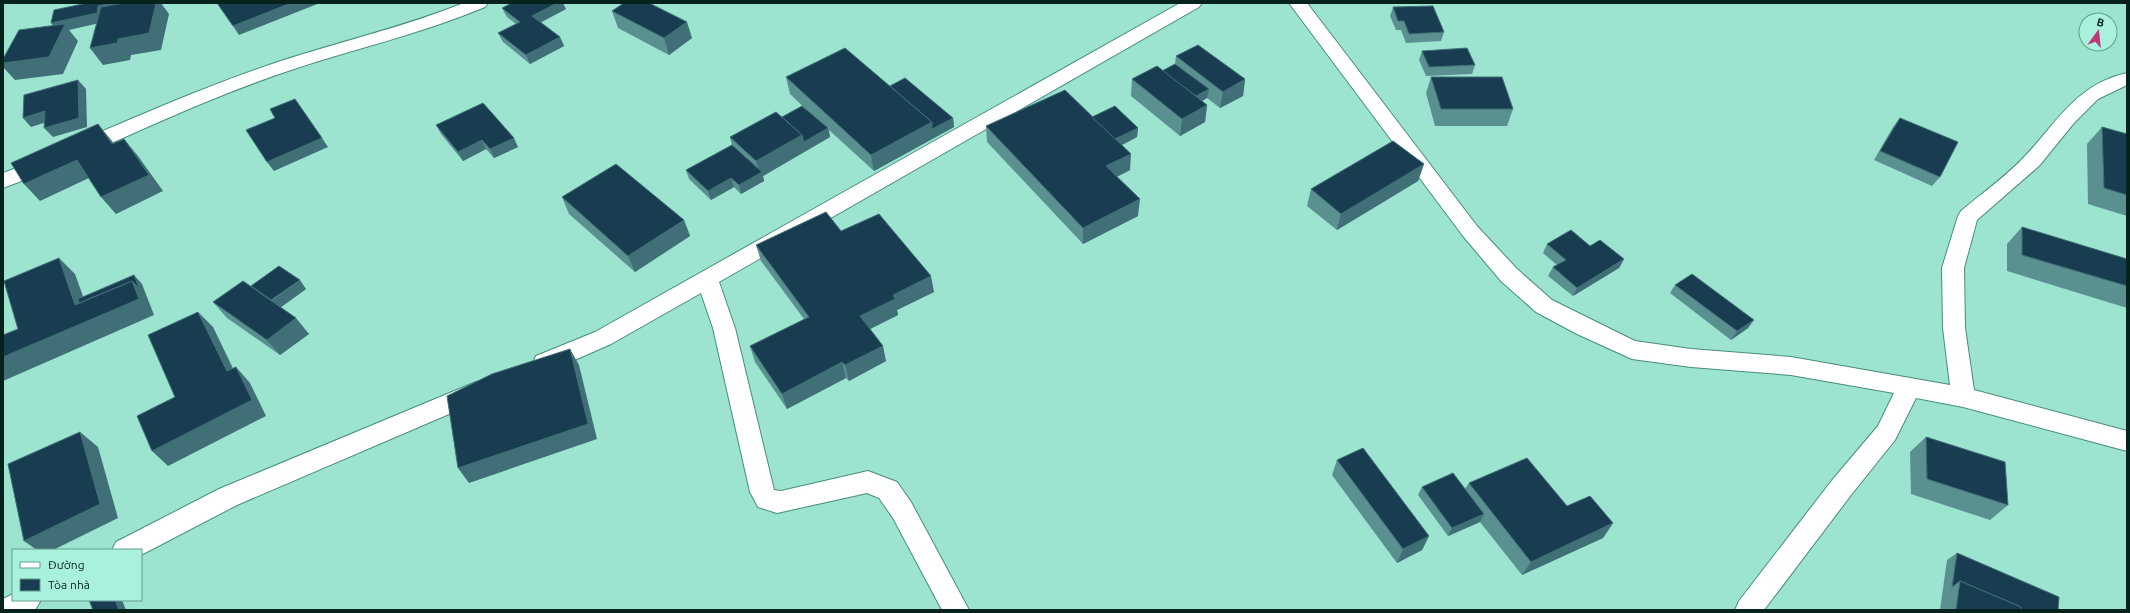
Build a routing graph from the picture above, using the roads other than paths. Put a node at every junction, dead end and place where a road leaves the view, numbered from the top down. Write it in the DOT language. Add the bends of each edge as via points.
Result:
graph roads {
  1 [pos="479,3"];
  2 [pos="1193,3"];
  3 [pos="1298,3"];
  4 [pos="2127,79"];
  5 [pos="3,181"];
  6 [pos="707,278"];
  7 [pos="522,373"];
  8 [pos="493,385"];
  9 [pos="1910,387"];
  10 [pos="1963,397"];
  11 [pos="2127,441"];
  12 [pos="127,549"];
  13 [pos="26,601"];
  14 [pos="8,610"];
  15 [pos="956,610"];
  16 [pos="1748,610"];
  1 -- 5 [label="street" via="411,30 345,47 260,74"];
  2 -- 6 [label="street"];
  3 -- 9 [label="street" via="1470,231 1509,275 1544,306 1632,350 1691,358 1792,366"];
  4 -- 10 [label="street" via="2091,95 2032,161 1968,216 1952,268 1954,328"];
  6 -- 7 [label="street" via="603,338"];
  6 -- 15 [label="street" via="724,328 765,499 772,503 781,502 868,482 888,490 902,510"];
  8 -- 12 [label="street" via="228,497"];
  9 -- 10 [label="street"];
  9 -- 16 [label="street" via="1887,433 1842,487"];
  10 -- 11 [label="street"];
  13 -- 14 [label="street"];
}
